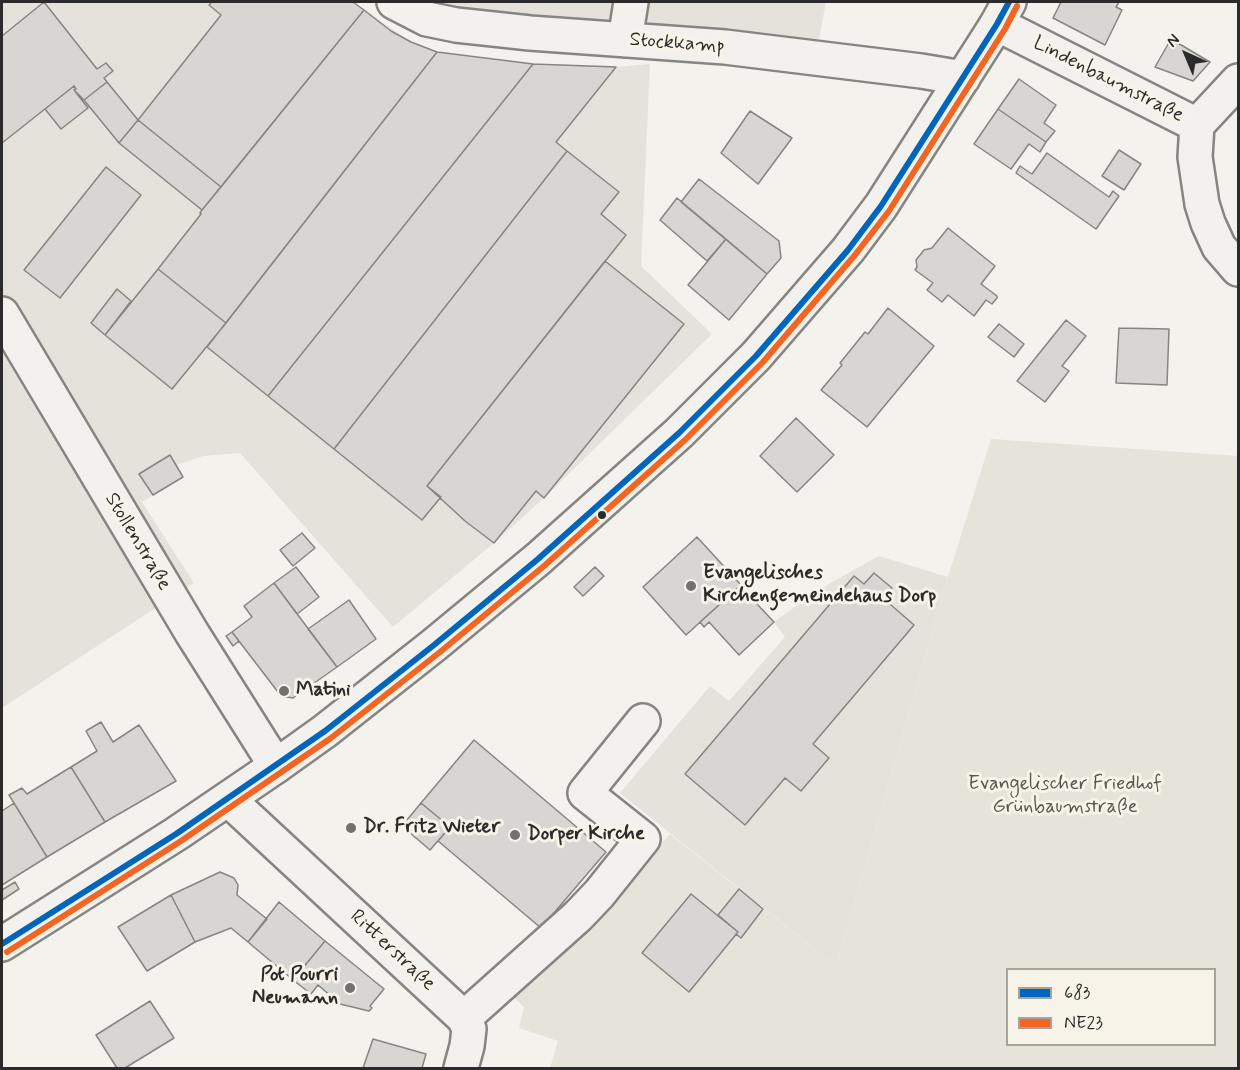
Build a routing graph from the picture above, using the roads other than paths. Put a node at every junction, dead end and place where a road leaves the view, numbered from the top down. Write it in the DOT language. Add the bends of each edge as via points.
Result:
graph roads {
  1 [pos="394,2"];
  2 [pos="631,2"];
  3 [pos="1003,13"];
  4 [pos="625,40"];
  5 [pos="963,78"];
  6 [pos="1239,81"];
  7 [pos="1197,125"];
  8 [pos="1239,269"];
  9 [pos="2,314"];
  10 [pos="643,721"];
  11 [pos="276,766"];
  12 [pos="228,799"];
  13 [pos="2,944"];
  14 [pos="464,1018"];
  15 [pos="461,1068"];
  1 -- 4 [label="main road, Stockkamp" via="427,19 456,25"];
  2 -- 4 [label="main road"];
  3 -- 5 [label="main road"];
  3 -- 7 [label="main road, Lindenbaumstraße"];
  4 -- 5 [label="main road, Stockkamp" via="725,47"];
  5 -- 11 [label="main road" via="881,206 748,365 679,433 538,559 434,645"];
  6 -- 7 [label="main road, Lindenbaumstraße"];
  7 -- 8 [label="main road" via="1195,157 1202,204 1219,247"];
  9 -- 11 [label="main road, Stollenstraße"];
  10 -- 14 [label="main road" via="585,793 643,839 578,916"];
  11 -- 12 [label="main road"];
  12 -- 13 [label="main road"];
  12 -- 14 [label="main road, Ritterstraße"];
  14 -- 15 [label="main road" via="469,1029"];
}
